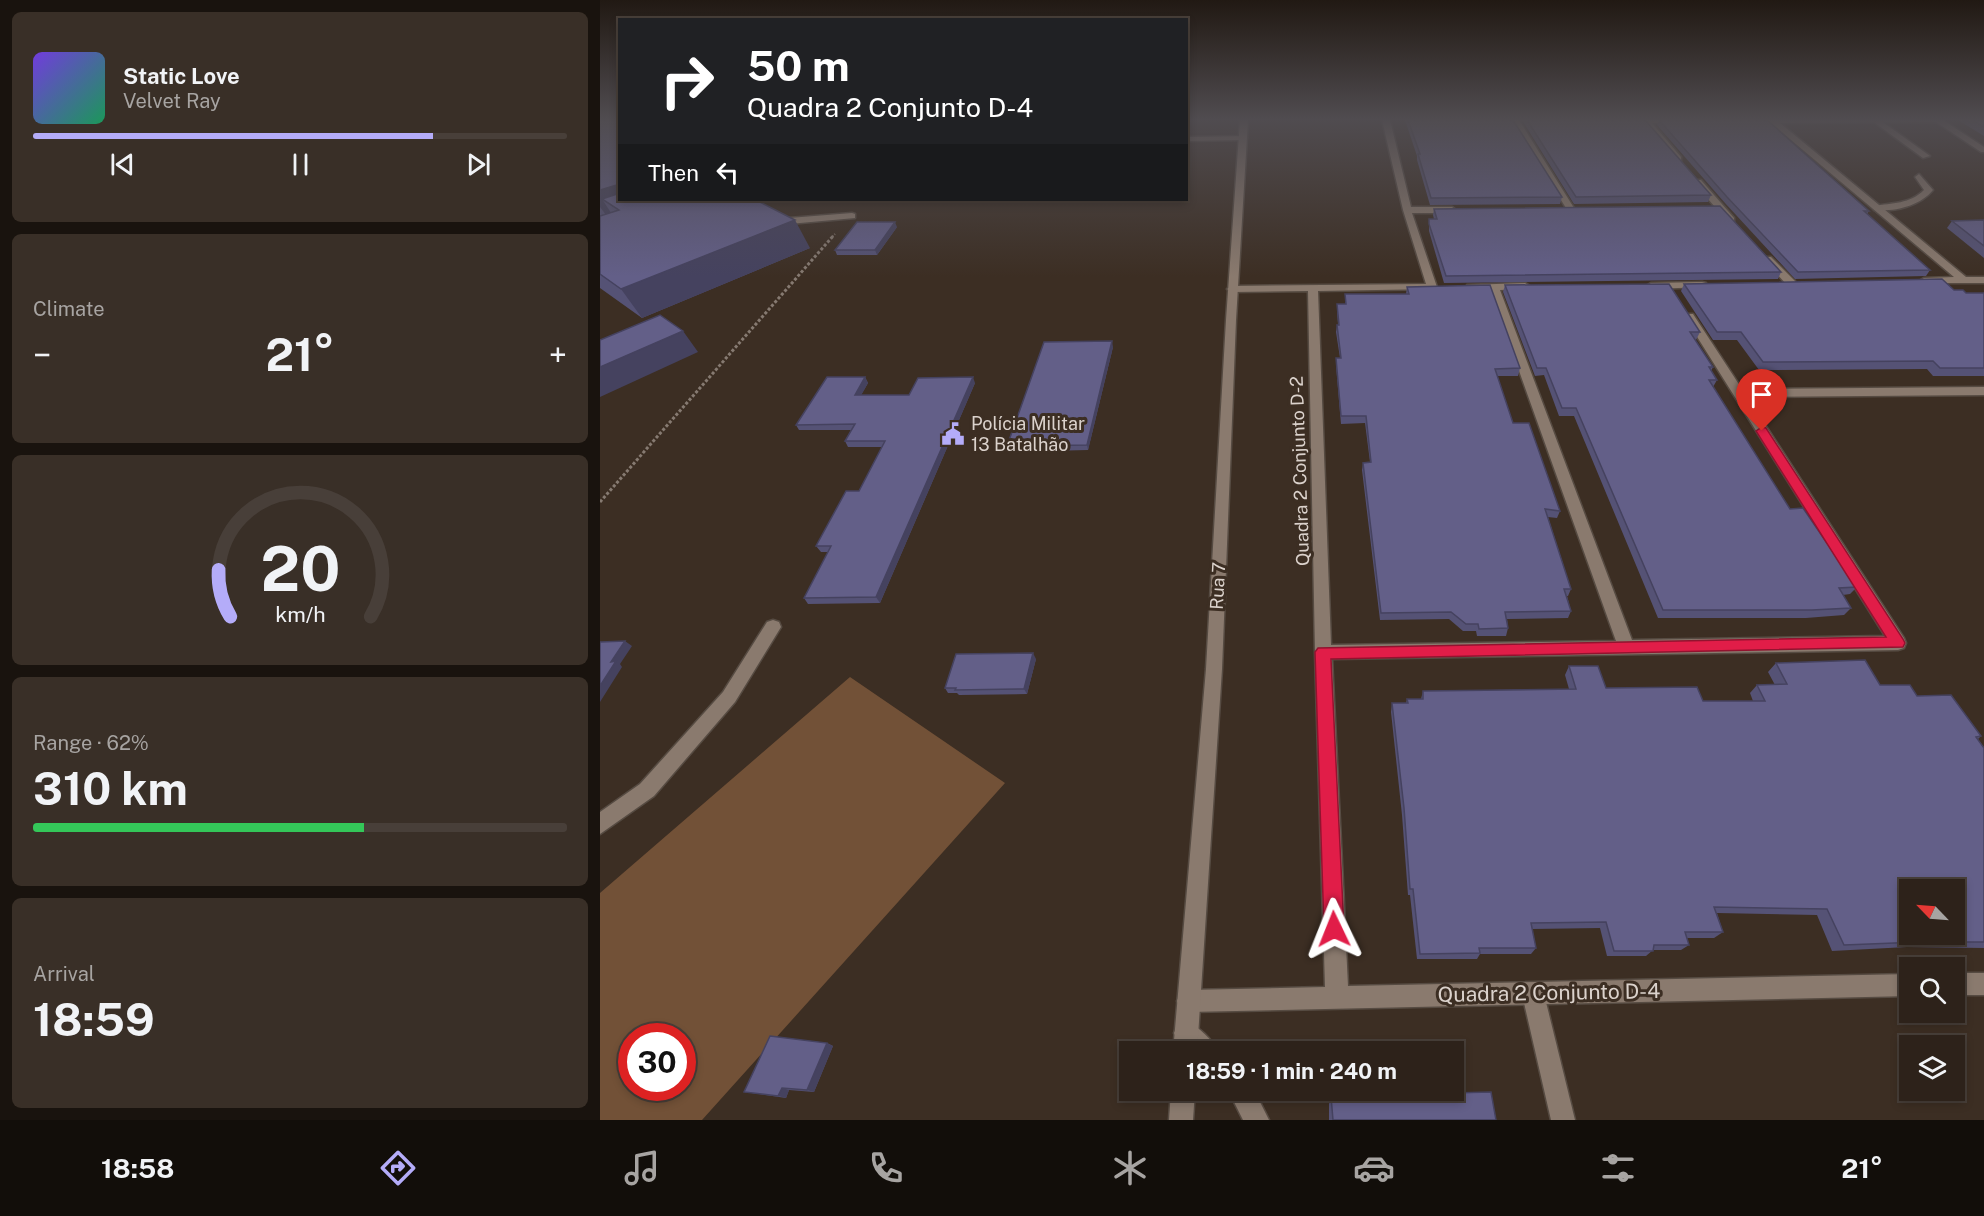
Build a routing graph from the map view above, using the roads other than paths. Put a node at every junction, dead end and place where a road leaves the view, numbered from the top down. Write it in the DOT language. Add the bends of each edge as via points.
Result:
graph roads {
  1 [pos="1241,172"];
  2 [pos="1398,172"];
  3 [pos="1548,172"];
  4 [pos="1834,172"];
  5 [pos="1691,173"];
  6 [pos="1919,177"];
  7 [pos="1708,207"];
  8 [pos="1720,207"];
  9 [pos="1558,208"];
  10 [pos="1570,208"];
  11 [pos="1581,208"];
  12 [pos="1877,208"];
  13 [pos="1407,210"];
  14 [pos="1465,210"];
  15 [pos="852,216"];
  16 [pos="789,221"];
  17 [pos="1735,224"];
  18 [pos="1759,250"];
  19 [pos="1964,280"];
  20 [pos="1984,280"];
  21 [pos="1917,281"];
  22 [pos="1802,283"];
  23 [pos="1714,285"];
  24 [pos="1494,286"];
  25 [pos="1541,286"];
  26 [pos="1635,286"];
  27 [pos="1463,287"];
  28 [pos="1313,288"];
  29 [pos="1233,289"];
  30 [pos="1676,295"];
  31 [pos="1984,391"];
  32 [pos="1737,393"];
  33 [pos="773,627"];
  34 [pos="1627,649"];
  35 [pos="1323,652"];
  36 [pos="600,824"];
  37 [pos="1965,984"];
  38 [pos="1984,984"];
  39 [pos="1899,985"];
  40 [pos="1533,994"];
  41 [pos="1336,998"];
  42 [pos="1188,1001"];
  43 [pos="1186,1041"];
  44 [pos="1182,1101"];
  45 [pos="1246,1101"];
  46 [pos="1181,1120"];
  47 [pos="1257,1120"];
  48 [pos="1563,1120"];
  1 -- 29 [label="street, Rua 7"];
  2 -- 13 [label="street"];
  3 -- 10 [label="street"];
  4 -- 12 [label="street"];
  5 -- 8 [label="street"];
  6 -- 12 [label="street" via="1929,190 1921,199"];
  7 -- 8 [label="street"];
  8 -- 17 [label="street"];
  9 -- 10 [label="street"];
  10 -- 11 [label="street"];
  12 -- 19 [label="street"];
  13 -- 14 [label="street"];
  13 -- 28 [label="street" via="1437,287"];
  15 -- 16 [label="street"];
  18 -- 22 [label="street" via="1785,283"];
  19 -- 20 [label="street"];
  19 -- 21 [label="street"];
  23 -- 30 [label="street"];
  24 -- 25 [label="street"];
  24 -- 27 [label="street"];
  24 -- 34 [label="street"];
  26 -- 30 [label="street"];
  28 -- 29 [label="street"];
  28 -- 35 [label="street, Quadra 2 Conjunto D-2"];
  29 -- 42 [label="street, Rua 7" via="1214,669"];
  30 -- 32 [label="street"];
  31 -- 32 [label="street"];
  32 -- 34 [label="street" via="1898,643"];
  33 -- 36 [label="street" via="729,697 647,790"];
  34 -- 35 [label="street"];
  35 -- 41 [label="street, Quadra 2 Conjunto D-2"];
  37 -- 38 [label="street"];
  39 -- 40 [label="street, Quadra 2 Conjunto D-4"];
  40 -- 41 [label="street, Quadra 2 Conjunto D-4"];
  40 -- 48 [label="street"];
  41 -- 42 [label="street, Quadra 2 Conjunto D-4"];
  42 -- 43 [label="street, Rua 7"];
  44 -- 46 [label="street"];
  45 -- 47 [label="street"];
}
